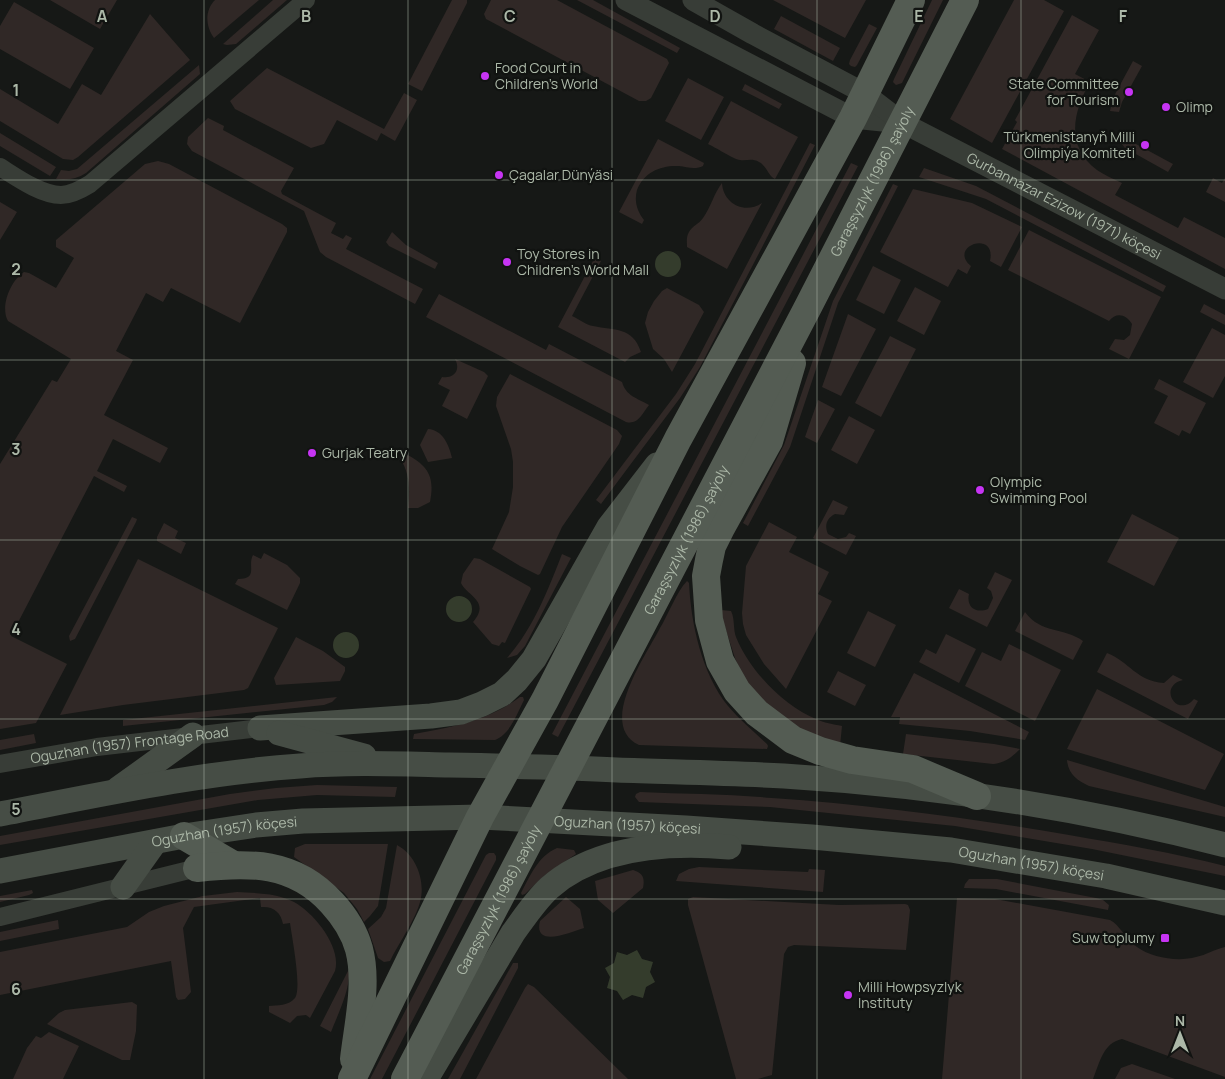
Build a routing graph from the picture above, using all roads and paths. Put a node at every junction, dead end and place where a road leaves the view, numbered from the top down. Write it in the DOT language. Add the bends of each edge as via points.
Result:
graph roads {
  1 [pos="306,0"];
  2 [pos="626,0"];
  3 [pos="693,0"];
  4 [pos="911,0"];
  5 [pos="965,0"];
  6 [pos="864,93"];
  7 [pos="853,118"];
  8 [pos="903,123"];
  9 [pos="0,167"];
  10 [pos="1225,290"];
  11 [pos="809,305"];
  12 [pos="678,440"];
  13 [pos="260,728"];
  14 [pos="193,735"];
  15 [pos="392,763"];
  16 [pos="0,764"];
  17 [pos="508,766"];
  18 [pos="567,768"];
  19 [pos="112,793"];
  20 [pos="977,796"];
  21 [pos="0,814"];
  22 [pos="480,818"];
  23 [pos="540,819"];
  24 [pos="184,836"];
  25 [pos="155,842"];
  26 [pos="1225,845"];
  27 [pos="951,850"];
  28 [pos="232,864"];
  29 [pos="197,868"];
  30 [pos="0,872"];
  31 [pos="123,887"];
  32 [pos="1225,903"];
  33 [pos="0,918"];
  34 [pos="352,1079"];
  35 [pos="405,1079"];
  36 [pos="426,1079"];
  1 -- 9 [label="street" via="90,184 76,192 61,195 43,191"];
  2 -- 7 [label="street, Gurbannazar Ezizow (1971) köçesi"];
  3 -- 6 [label="street, Gurbannazar Ezizow (1971) köçesi"];
  4 -- 6 [label="main road"];
  5 -- 8 [label="main road, Garaşsyzlyk (1986) şaýoly"];
  6 -- 7 [label="main road"];
  6 -- 8 [label="street, Gurbannazar Ezizow (1971) köçesi"];
  7 -- 8 [label="street, Gurbannazar Ezizow (1971) köçesi"];
  7 -- 12 [label="main road"];
  8 -- 10 [label="street, Gurbannazar Ezizow (1971) köçesi"];
  8 -- 11 [label="main road, Garaşsyzlyk (1986) şaýoly"];
  11 -- 18 [label="main road, Garaşsyzlyk (1986) şaýoly"];
  11 -- 20 [label="main road" via="769,441 712,546 706,576 706,599 714,644 737,691 757,713 793,740 852,760 913,769"];
  12 -- 13 [label="main road" via="609,527 534,659 502,694 451,713"];
  12 -- 17 [label="main road"];
  13 -- 14 [label="street, Oguzhan (1957) Frontage Road"];
  13 -- 15 [label="main road"];
  14 -- 16 [label="street, Oguzhan (1957) Frontage Road"];
  14 -- 19 [label="main road"];
  15 -- 17 [label="main road"];
  15 -- 19 [label="main road" via="303,765"];
  17 -- 18 [label="main road"];
  17 -- 22 [label="main road"];
  18 -- 20 [label="main road" via="785,776"];
  18 -- 23 [label="main road, Garaşsyzlyk (1986) şaýoly"];
  19 -- 21 [label="main road"];
  20 -- 26 [label="main road" via="1033,804"];
  22 -- 23 [label="main road, Oguzhan (1957) köçesi"];
  22 -- 24 [label="main road, Oguzhan (1957) köçesi" via="303,821"];
  22 -- 34 [label="main road"];
  23 -- 27 [label="main road, Oguzhan (1957) köçesi" via="812,837"];
  23 -- 35 [label="main road, Garaşsyzlyk (1986) şaýoly"];
  24 -- 25 [label="main road, Oguzhan (1957) köçesi"];
  24 -- 28 [label="main road"];
  25 -- 30 [label="main road, Oguzhan (1957) köçesi"];
  25 -- 31 [label="main road"];
  27 -- 32 [label="main road, Oguzhan (1957) köçesi" via="1106,876"];
  27 -- 36 [label="main road" via="869,856 668,846 630,850 581,867 550,888 525,916"];
  28 -- 29 [label="main road"];
  28 -- 34 [label="main road" via="296,874 324,894 347,921 359,949 362,979"];
  29 -- 31 [label="street"];
  31 -- 33 [label="street"];
}
